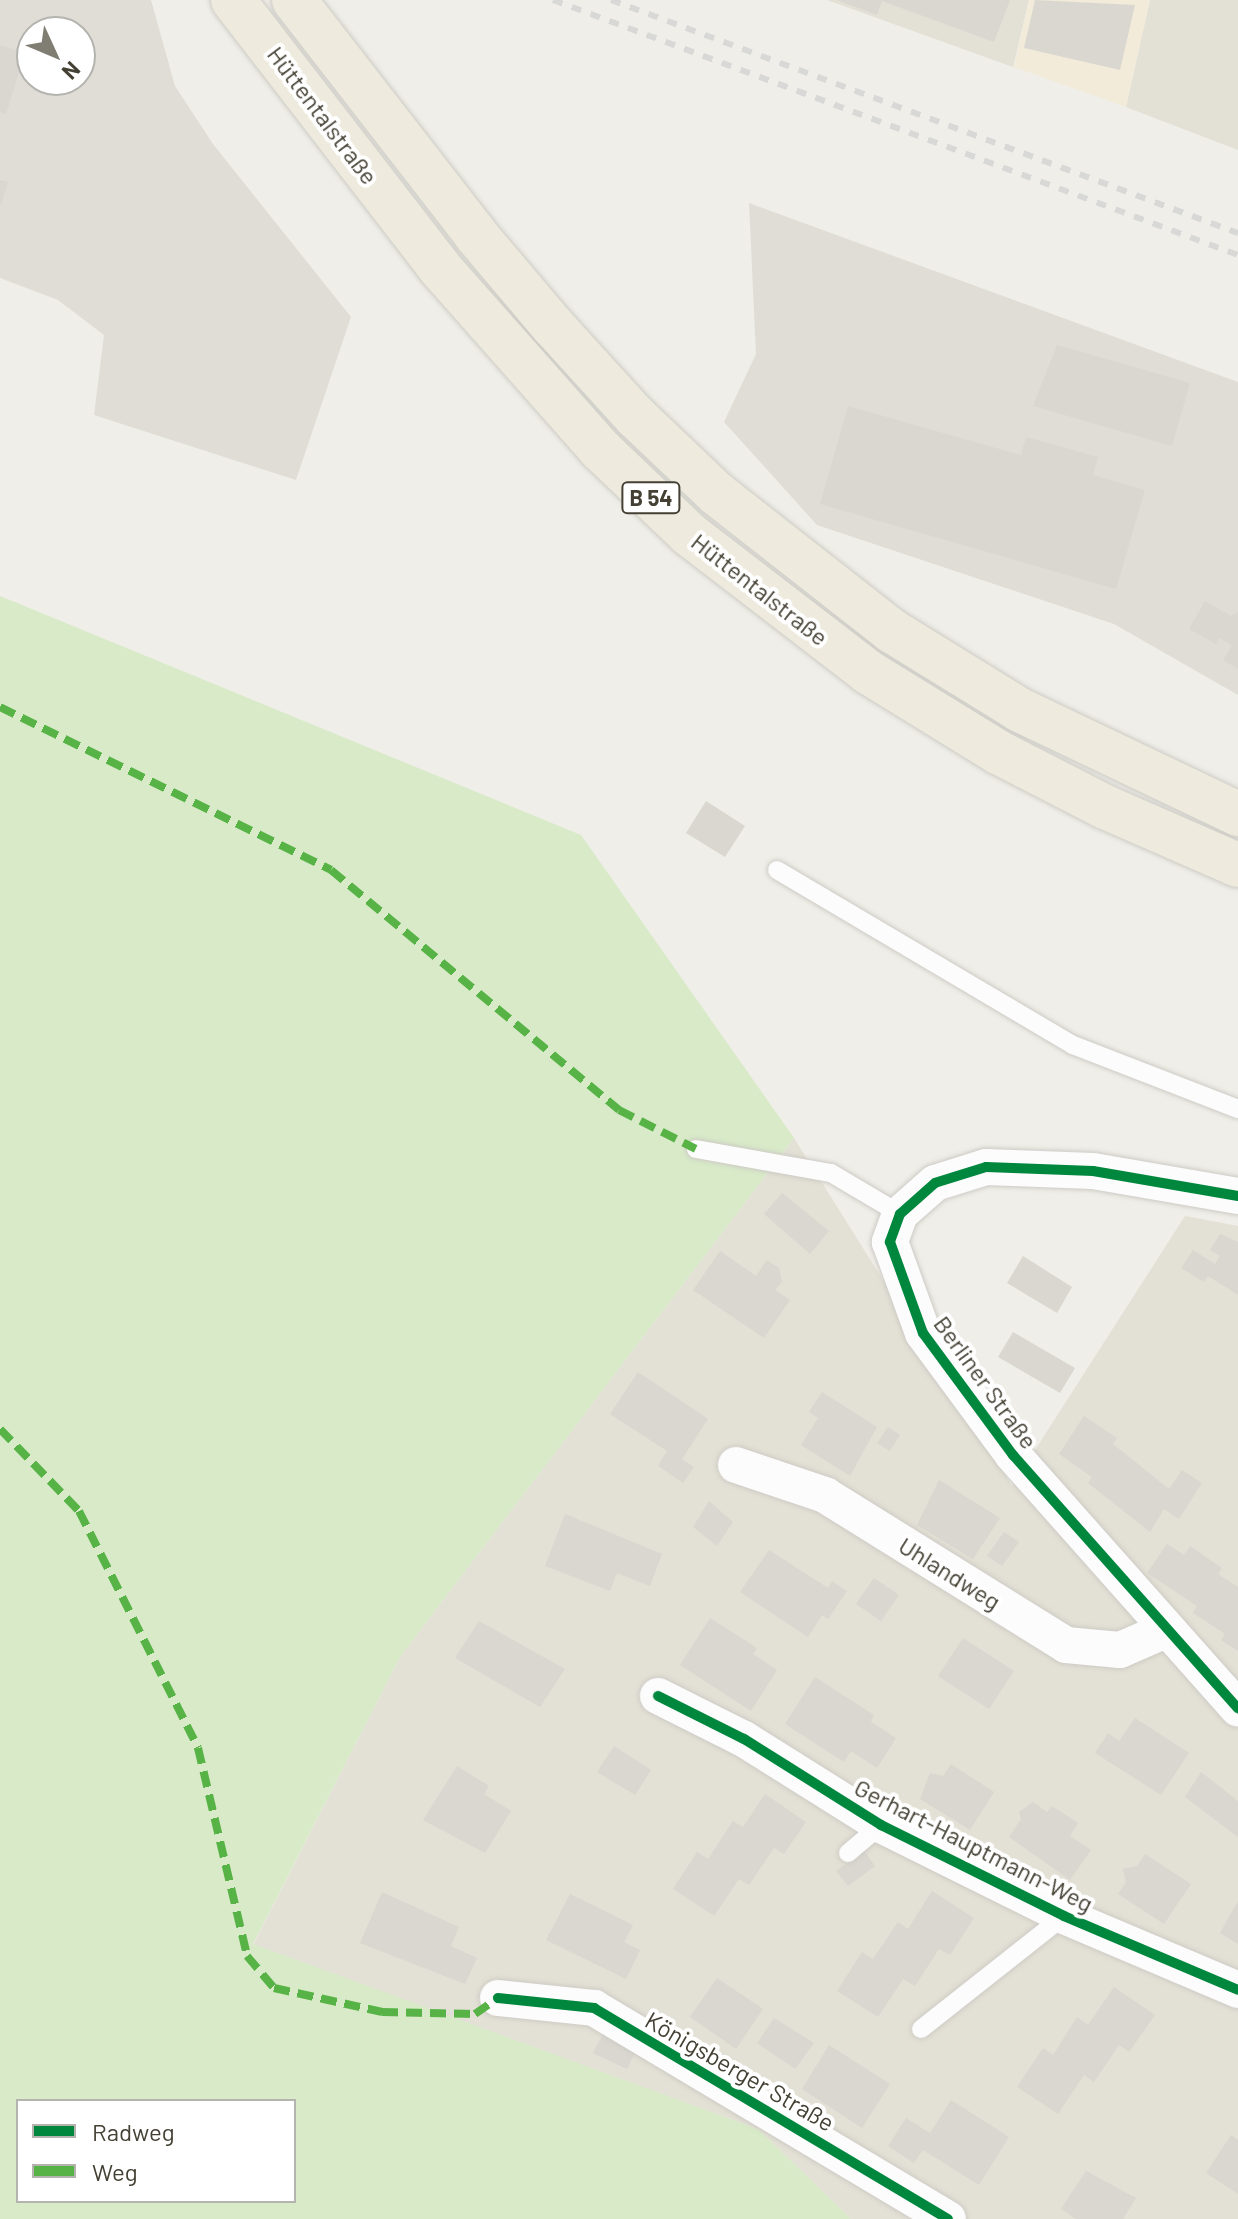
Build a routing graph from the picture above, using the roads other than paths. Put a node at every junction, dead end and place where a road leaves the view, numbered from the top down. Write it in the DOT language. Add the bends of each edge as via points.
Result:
graph roads {
  1 [pos="233,0"];
  2 [pos="294,0"];
  3 [pos="1238,814"];
  4 [pos="1238,865"];
  5 [pos="777,870"];
  6 [pos="1238,1109"];
  7 [pos="696,1149"];
  8 [pos="1238,1196"];
  9 [pos="900,1214"];
  10 [pos="736,1465"];
  11 [pos="1166,1630"];
  12 [pos="658,1696"];
  13 [pos="1238,1708"];
  14 [pos="881,1825"];
  15 [pos="848,1853"];
  16 [pos="1064,1916"];
  17 [pos="1238,1990"];
  18 [pos="498,1998"];
  19 [pos="921,2029"];
  20 [pos="948,2219"];
  1 -- 4 [label="highway, Hüttentalstraße / B 54" via="439,267 600,449 689,534 868,672 998,752 1105,807"];
  2 -- 3 [label="highway, Hüttentalstraße / B 54" via="553,326 635,416 717,494 810,571 981,686 1128,765"];
  5 -- 6 [label="lane" via="1073,1045"];
  7 -- 9 [label="lane" via="831,1173"];
  8 -- 9 [label="street" via="1093,1171 986,1167 935,1183"];
  9 -- 11 [label="street, Berliner Straße" via="890,1242 923,1333 1013,1455"];
  10 -- 11 [label="street, Uhlandweg" via="825,1495 1066,1645 1120,1650"];
  11 -- 13 [label="street, Berliner Straße"];
  12 -- 14 [label="street, Gerhart-Hauptmann-Weg" via="744,1739"];
  14 -- 15 [label="lane"];
  14 -- 16 [label="street, Gerhart-Hauptmann-Weg"];
  16 -- 17 [label="street, Gerhart-Hauptmann-Weg"];
  16 -- 19 [label="lane"];
  18 -- 20 [label="street, Königsberger Straße" via="594,2008"];
}
